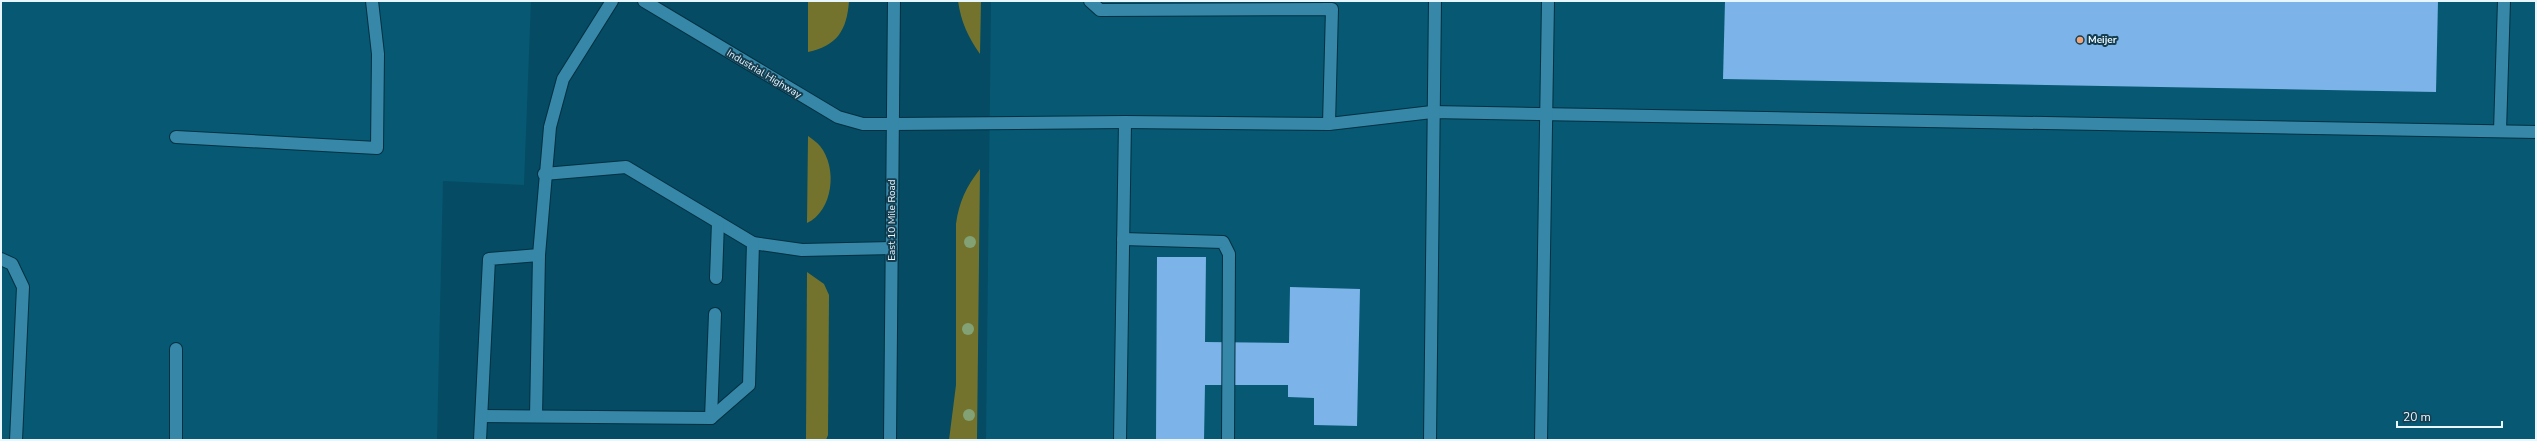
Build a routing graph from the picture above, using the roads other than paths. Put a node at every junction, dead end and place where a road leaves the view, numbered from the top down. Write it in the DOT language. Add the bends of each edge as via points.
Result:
graph roads {
  1 [pos="372,1"];
  2 [pos="612,1"];
  3 [pos="644,1"];
  4 [pos="894,1"];
  5 [pos="1090,1"];
  6 [pos="1435,1"];
  7 [pos="1548,1"];
  8 [pos="2504,1"];
  9 [pos="1292,5"];
  10 [pos="1332,5"];
  11 [pos="1432,112"];
  12 [pos="1546,114"];
  13 [pos="1125,122"];
  14 [pos="893,124"];
  15 [pos="1329,124"];
  16 [pos="2500,131"];
  17 [pos="2536,132"];
  18 [pos="176,137"];
  19 [pos="544,174"];
  20 [pos="718,222"];
  21 [pos="1123,239"];
  22 [pos="753,243"];
  23 [pos="892,248"];
  24 [pos="539,255"];
  25 [pos="1,259"];
  26 [pos="716,278"];
  27 [pos="715,314"];
  28 [pos="176,349"];
  29 [pos="482,416"];
  30 [pos="536,416"];
  31 [pos="711,418"];
  32 [pos="16,440"];
  33 [pos="176,440"];
  34 [pos="480,440"];
  35 [pos="890,440"];
  36 [pos="1120,440"];
  37 [pos="1228,440"];
  38 [pos="1430,440"];
  39 [pos="1541,440"];
  1 -- 18 [label="main road" via="378,54 377,148"];
  2 -- 19 [label="main road" via="564,79 550,126"];
  3 -- 14 [label="main road, Industrial Highway" via="838,117 863,124"];
  4 -- 14 [label="main road, East 10 Mile Road"];
  5 -- 9 [label="main road" via="1100,10"];
  6 -- 11 [label="main road"];
  7 -- 12 [label="main road"];
  8 -- 16 [label="main road"];
  9 -- 10 [label="main road"];
  10 -- 15 [label="main road"];
  11 -- 12 [label="main road, Industrial Highway"];
  11 -- 15 [label="main road, Industrial Highway"];
  11 -- 38 [label="main road"];
  12 -- 16 [label="main road, Industrial Highway"];
  12 -- 39 [label="main road"];
  13 -- 14 [label="main road, Industrial Highway"];
  13 -- 15 [label="main road, Industrial Highway"];
  13 -- 21 [label="main road"];
  14 -- 23 [label="main road, East 10 Mile Road"];
  16 -- 17 [label="main road, Industrial Highway"];
  19 -- 20 [label="main road" via="626,167"];
  19 -- 24 [label="main road"];
  20 -- 22 [label="main road"];
  20 -- 26 [label="main road"];
  21 -- 36 [label="main road"];
  21 -- 37 [label="main road" via="1223,242 1230,254"];
  22 -- 23 [label="main road" via="802,250"];
  22 -- 31 [label="main road" via="749,385"];
  23 -- 35 [label="main road, East 10 Mile Road"];
  24 -- 29 [label="main road" via="489,259"];
  24 -- 30 [label="main road"];
  25 -- 32 [label="main road" via="12,264 23,286"];
  27 -- 31 [label="main road"];
  28 -- 33 [label="main road"];
  29 -- 30 [label="main road"];
  29 -- 34 [label="main road"];
  30 -- 31 [label="main road"];
}
